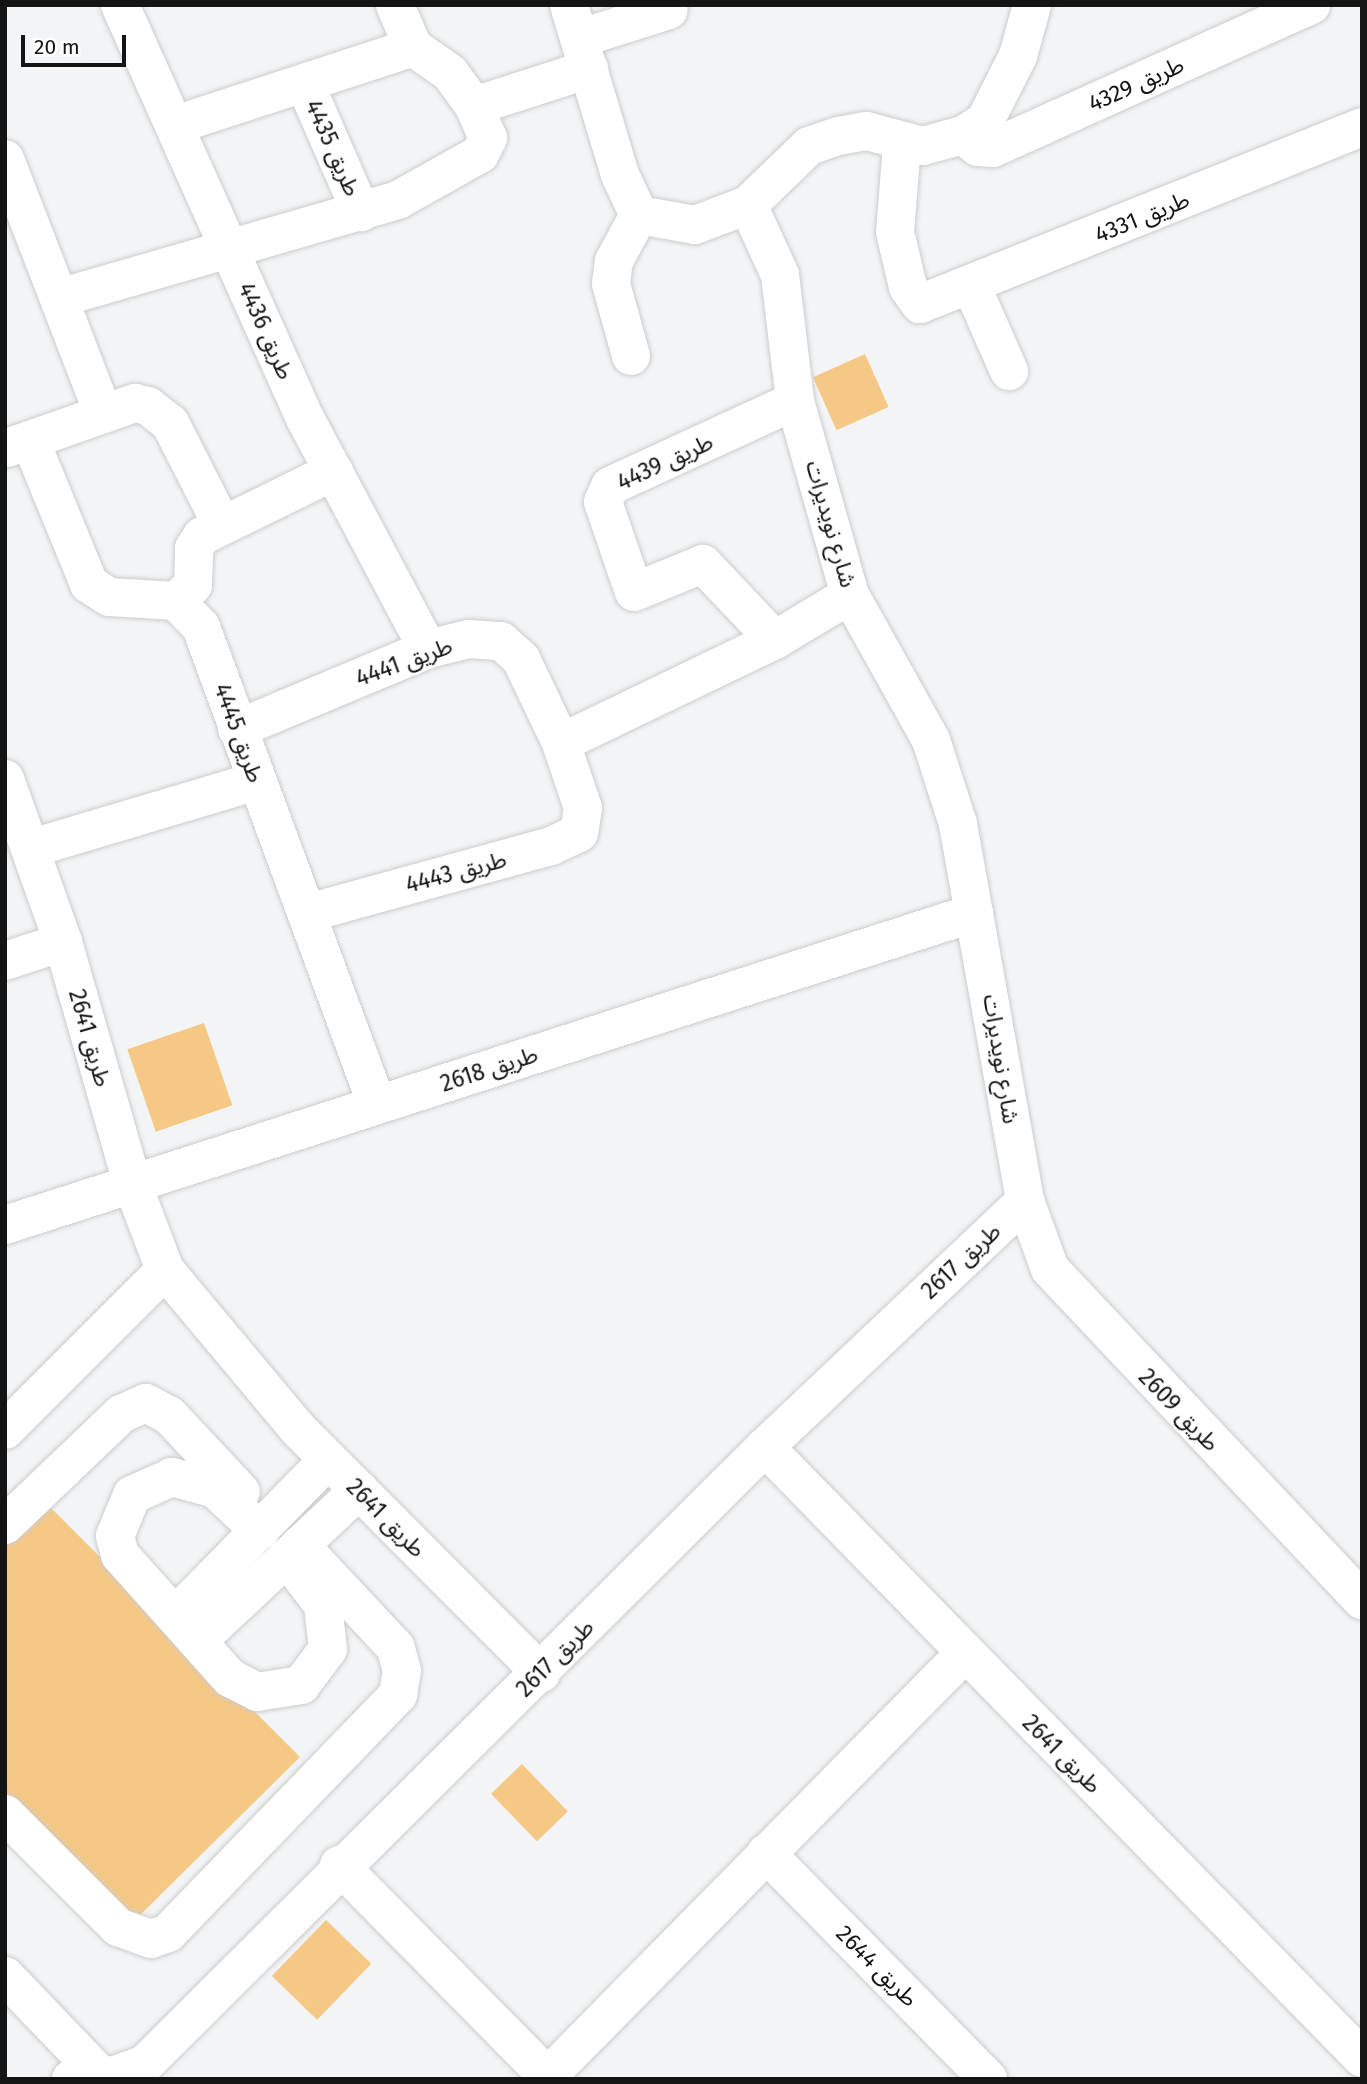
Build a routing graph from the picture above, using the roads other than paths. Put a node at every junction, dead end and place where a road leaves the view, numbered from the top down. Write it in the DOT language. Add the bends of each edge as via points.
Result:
graph roads {
  1 [pos="120,5"];
  2 [pos="395,5"];
  3 [pos="1032,5"];
  4 [pos="1311,5"];
  5 [pos="669,10"];
  6 [pos="579,38"];
  7 [pos="413,47"];
  8 [pos="305,83"];
  9 [pos="474,106"];
  10 [pos="175,125"];
  11 [pos="1362,127"];
  12 [pos="954,139"];
  13 [pos="902,144"];
  14 [pos="5,159"];
  15 [pos="748,205"];
  16 [pos="361,212"];
  17 [pos="639,215"];
  18 [pos="229,249"];
  19 [pos="972,287"];
  20 [pos="59,298"];
  21 [pos="631,356"];
  22 [pos="1009,371"];
  23 [pos="795,401"];
  24 [pos="103,413"];
  25 [pos="18,444"];
  26 [pos="334,471"];
  27 [pos="222,525"];
  28 [pos="850,595"];
  29 [pos="176,601"];
  30 [pos="775,640"];
  31 [pos="428,649"];
  32 [pos="237,729"];
  33 [pos="561,743"];
  34 [pos="5,779"];
  35 [pos="257,781"];
  36 [pos="583,808"];
  37 [pos="32,848"];
  38 [pos="974,913"];
  39 [pos="307,914"];
  40 [pos="63,942"];
  41 [pos="5,961"];
  42 [pos="377,1105"];
  43 [pos="145,1179"];
  44 [pos="1026,1200"];
  45 [pos="5,1225"];
  46 [pos="176,1280"];
  47 [pos="5,1430"];
  48 [pos="765,1447"];
  49 [pos="328,1461"];
  50 [pos="359,1490"];
  51 [pos="5,1525"];
  52 [pos="279,1539"];
  53 [pos="1362,1600"];
  54 [pos="191,1624"];
  55 [pos="964,1654"];
  56 [pos="541,1673"];
  57 [pos="5,1814"];
  58 [pos="766,1853"];
  59 [pos="339,1865"];
  60 [pos="5,1976"];
  61 [pos="1362,2058"];
  62 [pos="110,2075"];
  63 [pos="549,2078"];
  64 [pos="988,2079"];
  1 -- 10 [label="street, طريق 4436"];
  2 -- 7 [label="street"];
  3 -- 12 [label="street" via="1018,56 985,121"];
  4 -- 12 [label="street, طريق 4329" via="993,148"];
  5 -- 6 [label="street"];
  6 -- 9 [label="street"];
  6 -- 17 [label="street" via="620,175"];
  7 -- 8 [label="street"];
  7 -- 9 [label="street" via="450,73"];
  8 -- 10 [label="street"];
  8 -- 16 [label="street, طريق 4435"];
  9 -- 16 [label="street" via="488,138 480,154 398,200"];
  10 -- 18 [label="street, طريق 4436"];
  11 -- 19 [label="street, طريق 4331"];
  12 -- 13 [label="street, طريق 4329"];
  13 -- 15 [label="street, طريق 4329" via="867,131 809,146"];
  13 -- 19 [label="street, طريق 4331" via="895,232 908,287 920,303"];
  14 -- 20 [label="street"];
  15 -- 17 [label="street" via="695,225"];
  15 -- 23 [label="street, شارع نويديرات" via="780,275"];
  16 -- 18 [label="street"];
  17 -- 21 [label="street" via="614,261 611,284"];
  18 -- 20 [label="street"];
  18 -- 26 [label="street, طريق 4436"];
  19 -- 22 [label="street"];
  20 -- 24 [label="street"];
  23 -- 28 [label="street, شارع نويديرات"];
  23 -- 30 [label="street, طريق 4439" via="610,486 603,502 634,592 703,565"];
  24 -- 25 [label="street"];
  24 -- 27 [label="street" via="135,403 161,412"];
  25 -- 29 [label="street" via="89,584 109,597"];
  26 -- 27 [label="street"];
  26 -- 31 [label="street, طريق 4436"];
  27 -- 29 [label="street" via="197,541 195,578"];
  28 -- 30 [label="street"];
  28 -- 38 [label="street, شارع نويديرات" via="931,740 958,824"];
  29 -- 32 [label="street, طريق 4445" via="201,628"];
  30 -- 33 [label="street"];
  31 -- 32 [label="street, طريق 4441"];
  31 -- 33 [label="street, طريق 4441" via="469,639 501,641 521,659"];
  32 -- 35 [label="street, طريق 4445"];
  33 -- 36 [label="street, طريق 4441"];
  34 -- 37 [label="street, طريق 2641"];
  35 -- 37 [label="street"];
  35 -- 39 [label="street, طريق 4445"];
  36 -- 39 [label="street, طريق 4443" via="579,833 551,846"];
  37 -- 40 [label="street, طريق 2641"];
  38 -- 42 [label="street, طريق 2618"];
  38 -- 44 [label="street, شارع نويديرات"];
  39 -- 42 [label="street, طريق 4445"];
  40 -- 41 [label="street"];
  40 -- 43 [label="street, طريق 2641"];
  42 -- 43 [label="street, طريق 2618"];
  43 -- 45 [label="street, طريق 2618"];
  43 -- 46 [label="street, طريق 2641" via="188,1261"];
  44 -- 48 [label="street, طريق 2617"];
  44 -- 53 [label="street, طريق 2609" via="1051,1269 1073,1299"];
  46 -- 47 [label="street"];
  46 -- 49 [label="street, طريق 2641"];
  48 -- 55 [label="street, طريق 2641"];
  48 -- 56 [label="street, طريق 2617"];
  49 -- 50 [label="street, طريق 2641"];
  49 -- 52 [label="street"];
  50 -- 52 [label="street"];
  50 -- 56 [label="street, طريق 2641"];
  51 -- 52 [label="street" via="121,1414 146,1403 169,1415"];
  52 -- 52 [label="street" via="201,1482 157,1479 132,1495 115,1536 120,1555 230,1678 272,1693 313,1676 330,1634 314,1593"];
  52 -- 54 [label="street"];
  52 -- 57 [label="street" via="396,1648 402,1671 398,1695 168,1933 133,1937 118,1927"];
  55 -- 58 [label="street"];
  55 -- 61 [label="street, طريق 2641"];
  56 -- 59 [label="street, طريق 2617"];
  58 -- 63 [label="street"];
  58 -- 64 [label="street, طريق 2644"];
  59 -- 62 [label="street, طريق 2617"];
  59 -- 63 [label="street"];
  60 -- 62 [label="street"];
}
